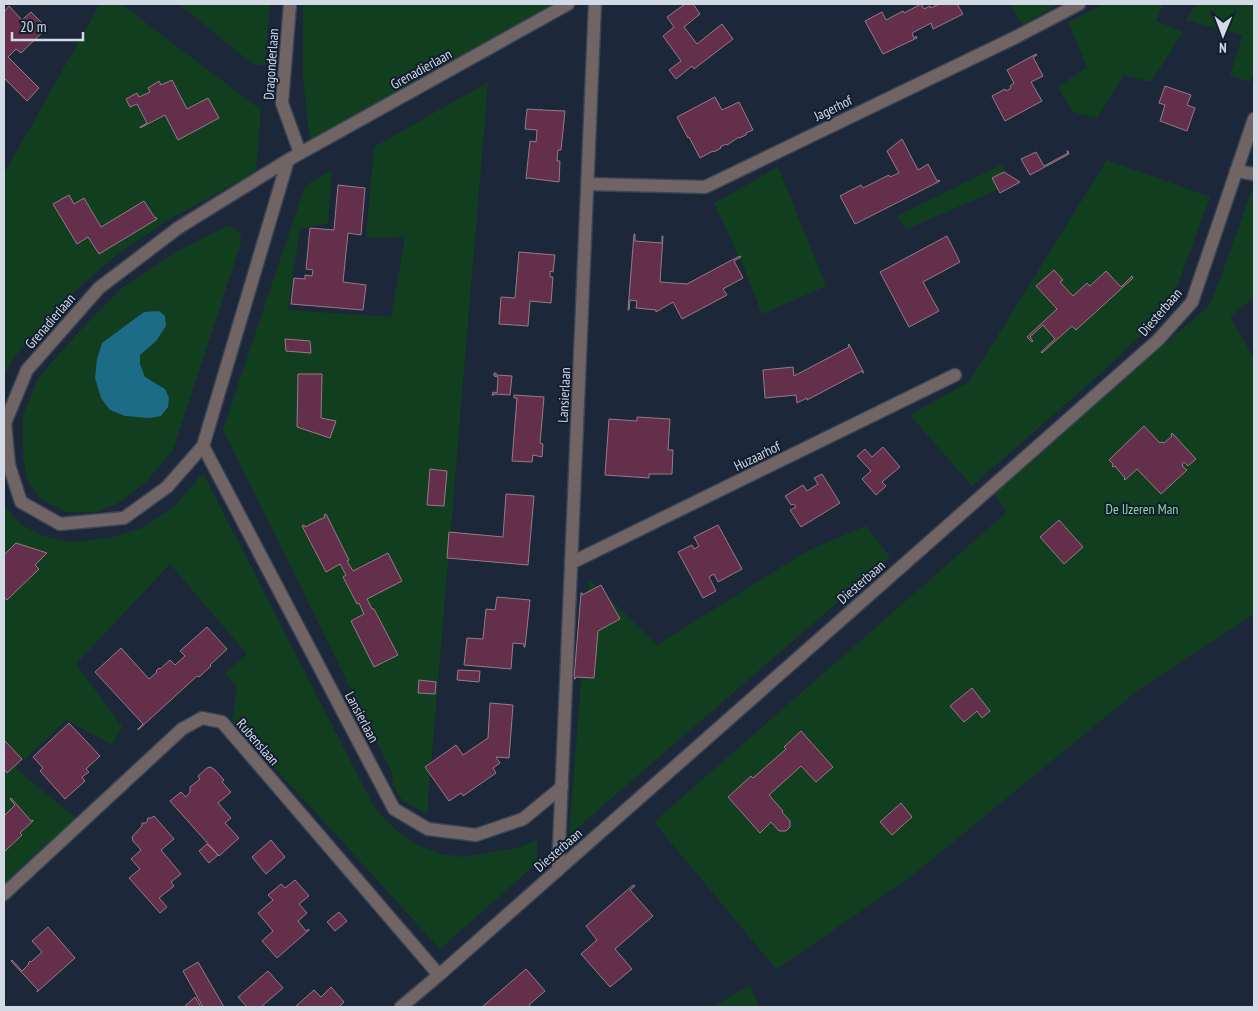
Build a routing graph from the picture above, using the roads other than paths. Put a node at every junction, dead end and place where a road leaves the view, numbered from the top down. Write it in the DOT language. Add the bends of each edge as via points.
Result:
graph roads {
  1 [pos="290,4"];
  2 [pos="568,4"];
  3 [pos="595,4"];
  4 [pos="1080,4"];
  5 [pos="1254,119"];
  6 [pos="300,153"];
  7 [pos="288,160"];
  8 [pos="1236,171"];
  9 [pos="1254,174"];
  10 [pos="588,184"];
  11 [pos="955,375"];
  12 [pos="203,446"];
  13 [pos="571,563"];
  14 [pos="562,787"];
  15 [pos="558,870"];
  16 [pos="4,894"];
  17 [pos="439,975"];
  18 [pos="401,1007"];
  1 -- 6 [label="street, Dragonderlaan" via="282,103"];
  2 -- 6 [label="street, Grenadierlaan"];
  3 -- 10 [label="street, Lansierlaan"];
  4 -- 10 [label="street, Jagerhof" via="705,188"];
  5 -- 8 [label="street, Diesterbaan"];
  6 -- 7 [label="street, Grenadierlaan"];
  7 -- 12 [label="street, Grenadierlaan"];
  7 -- 12 [label="street, Grenadierlaan" via="178,228 99,288 27,370 5,423 9,465 21,502 60,524 124,518 167,487"];
  8 -- 9 [label="street"];
  8 -- 15 [label="street, Diesterbaan" via="1192,302 1158,340"];
  10 -- 13 [label="street, Lansierlaan"];
  11 -- 13 [label="street, Huzaarhof"];
  12 -- 14 [label="street, Lansierlaan" via="394,809 428,829 476,835 524,819"];
  13 -- 14 [label="street, Lansierlaan"];
  14 -- 15 [label="street, Lansierlaan"];
  15 -- 17 [label="street, Diesterbaan"];
  16 -- 17 [label="street, Rubenslaan" via="182,729 202,718 222,722"];
  17 -- 18 [label="street, Diesterbaan"];
}
